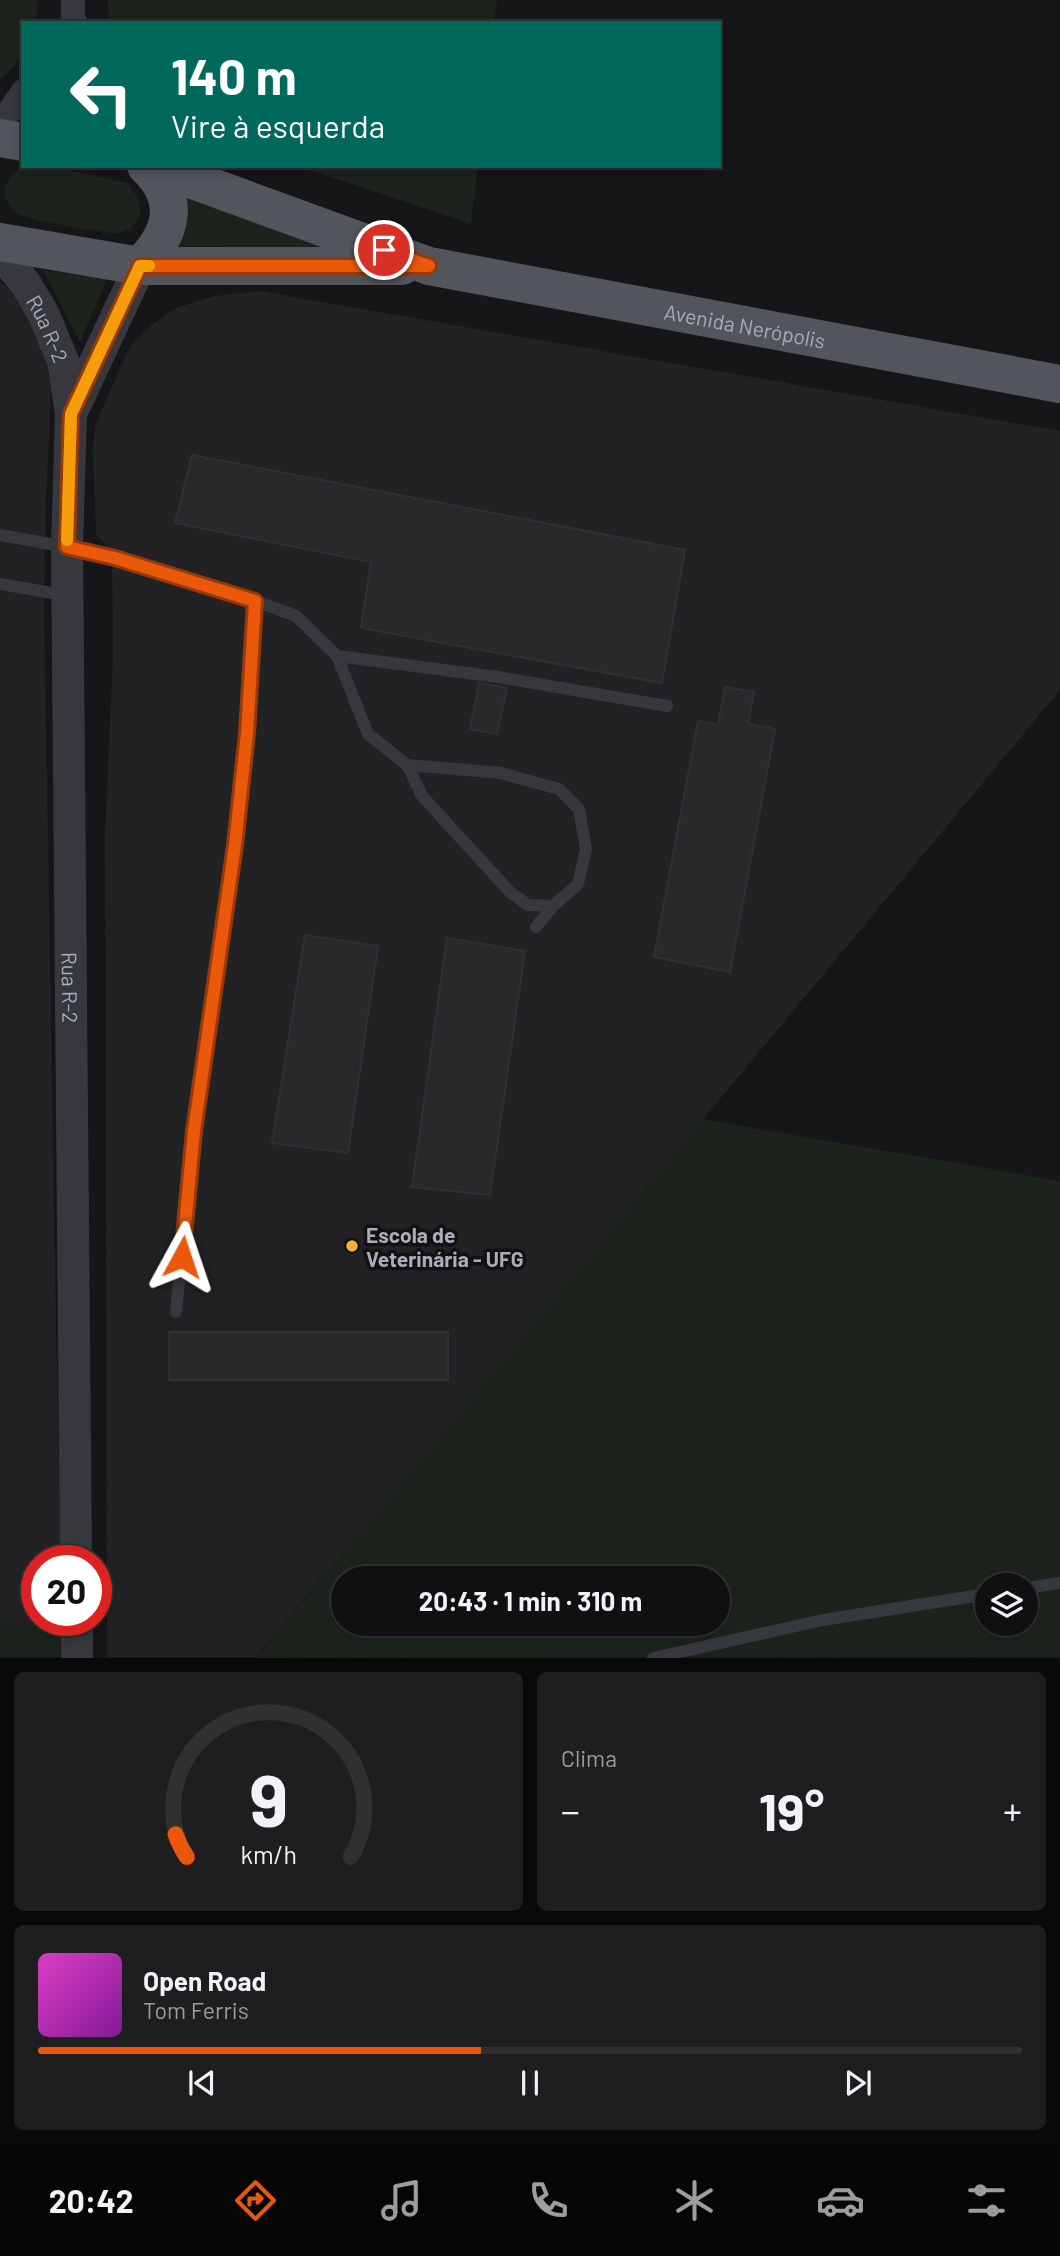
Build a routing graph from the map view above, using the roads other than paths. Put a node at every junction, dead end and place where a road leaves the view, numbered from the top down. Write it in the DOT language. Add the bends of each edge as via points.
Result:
graph roads {
  1 [pos="21,94"];
  2 [pos="0,125"];
  3 [pos="0,138"];
  4 [pos="21,142"];
  5 [pos="148,168"];
  6 [pos="160,168"];
  7 [pos="0,242"];
  8 [pos="0,253"];
  9 [pos="140,266"];
  10 [pos="429,266"];
  11 [pos="1060,384"];
  12 [pos="71,414"];
  13 [pos="0,535"];
  14 [pos="67,547"];
  15 [pos="0,584"];
  16 [pos="69,596"];
  17 [pos="255,601"];
  18 [pos="337,656"];
  19 [pos="667,706"];
  20 [pos="407,765"];
  21 [pos="553,906"];
  22 [pos="536,927"];
  23 [pos="176,1312"];
  24 [pos="76,1545"];
  25 [pos="1060,1583"];
  26 [pos="1038,1586"];
  27 [pos="975,1596"];
  28 [pos="77,1636"];
  29 [pos="77,1657"];
  30 [pos="653,1657"];
  1 -- 2 [label="street"];
  3 -- 4 [label="main road"];
  5 -- 9 [label="main road" via="165,190 170,211 165,233"];
  6 -- 10 [label="main road, Avenida Nerópolis"];
  7 -- 9 [label="main road, Avenida Nerópolis"];
  8 -- 12 [label="street, Rua R-2" via="26,283 43,313 62,360"];
  9 -- 10 [label="main road, Avenida Nerópolis"];
  9 -- 12 [label="street, Rua R-2"];
  10 -- 11 [label="main road, Avenida Nerópolis"];
  12 -- 14 [label="street, Rua R-2"];
  13 -- 14 [label="lane"];
  14 -- 16 [label="street, Rua R-2"];
  14 -- 17 [label="lane"];
  15 -- 16 [label="lane"];
  16 -- 24 [label="street, Rua R-2"];
  17 -- 18 [label="lane" via="296,616"];
  17 -- 23 [label="lane" via="239,807 194,1131"];
  18 -- 19 [label="lane"];
  18 -- 20 [label="lane" via="368,734"];
  20 -- 21 [label="lane" via="422,796 511,893 528,905"];
  20 -- 21 [label="lane" via="501,772 559,789 579,809 586,849 578,884"];
  21 -- 22 [label="lane"];
  25 -- 26 [label="lane"];
  27 -- 30 [label="lane" via="824,1620"];
  28 -- 29 [label="street"];
}
